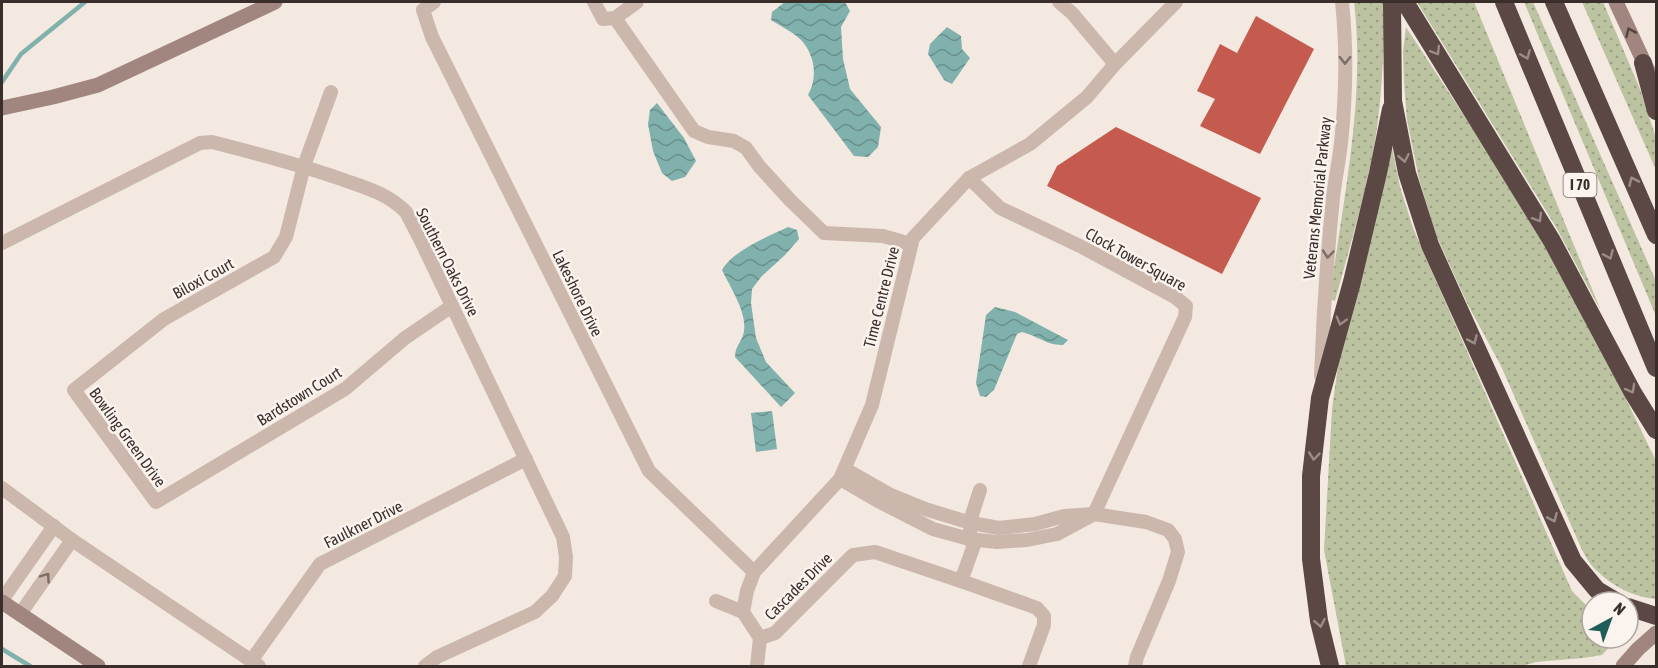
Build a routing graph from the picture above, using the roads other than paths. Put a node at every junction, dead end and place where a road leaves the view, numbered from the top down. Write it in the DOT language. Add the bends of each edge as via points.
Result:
graph roads {
  1 [pos="275,2"];
  2 [pos="434,2"];
  3 [pos="594,2"];
  4 [pos="637,2"];
  5 [pos="1059,2"];
  6 [pos="1176,2"];
  7 [pos="1342,2"];
  8 [pos="1397,2"];
  9 [pos="1504,2"];
  10 [pos="1554,2"];
  11 [pos="1616,2"];
  12 [pos="615,18"];
  13 [pos="1643,63"];
  14 [pos="1115,64"];
  15 [pos="1656,87"];
  16 [pos="331,92"];
  17 [pos="1393,101"];
  18 [pos="2,108"];
  19 [pos="1656,111"];
  20 [pos="304,166"];
  21 [pos="969,178"];
  22 [pos="1656,235"];
  23 [pos="2,243"];
  24 [pos="911,244"];
  25 [pos="452,306"];
  26 [pos="1656,368"];
  27 [pos="74,390"];
  28 [pos="1320,398"];
  29 [pos="1656,430"];
  30 [pos="526,459"];
  31 [pos="842,474"];
  32 [pos="2,488"];
  33 [pos="980,490"];
  34 [pos="156,502"];
  35 [pos="1094,514"];
  36 [pos="971,523"];
  37 [pos="54,526"];
  38 [pos="969,539"];
  39 [pos="72,540"];
  40 [pos="754,572"];
  41 [pos="961,580"];
  42 [pos="1597,590"];
  43 [pos="2,601"];
  44 [pos="716,601"];
  45 [pos="1640,611"];
  46 [pos="743,612"];
  47 [pos="20,614"];
  48 [pos="1656,616"];
  49 [pos="1656,633"];
  50 [pos="760,638"];
  51 [pos="255,664"];
  52 [pos="98,666"];
  53 [pos="425,666"];
  54 [pos="757,666"];
  55 [pos="1029,666"];
  56 [pos="1135,666"];
  57 [pos="1330,666"];
  58 [pos="1623,666"];
  1 -- 18 [label="street" via="98,85"];
  2 -- 40 [label="street, Lakeshore Drive" via="423,10 432,37 649,471"];
  3 -- 12 [label="street" via="603,19"];
  4 -- 12 [label="street"];
  5 -- 14 [label="street"];
  6 -- 14 [label="street, Time Centre Drive"];
  7 -- 28 [label="street, Veterans Memorial Parkway, one-way" via="1346,60 1341,144 1324,288"];
  8 -- 17 [label="highway"];
  8 -- 29 [label="highway, one-way" via="1552,241"];
  9 -- 26 [label="highway, I 70, one-way"];
  22 -- 10 [label="highway, one-way"];
  13 -- 11 [label="street, one-way"];
  12 -- 24 [label="street" via="694,131 746,148 824,233 883,236"];
  13 -- 15 [label="street"];
  13 -- 19 [label="highway"];
  14 -- 21 [label="street, Time Centre Drive" via="1087,97 1030,144"];
  16 -- 20 [label="street, Biloxi Court"];
  17 -- 28 [label="highway, one-way" via="1352,282"];
  17 -- 42 [label="highway, one-way" via="1407,173 1435,256 1573,561"];
  20 -- 23 [label="street, Southern Oaks Drive" via="212,142 200,143"];
  20 -- 25 [label="street, Southern Oaks Drive" via="395,201 406,212"];
  20 -- 27 [label="street, Biloxi Court" via="286,237 274,257 164,319"];
  21 -- 24 [label="street, Time Centre Drive" via="913,237"];
  21 -- 35 [label="street, Clock Tower Square" via="1000,208 1082,247 1186,306 1185,317"];
  24 -- 31 [label="street, Time Centre Drive" via="872,405"];
  25 -- 30 [label="street, Southern Oaks Drive"];
  25 -- 34 [label="street, Bardstown Court" via="405,338 345,389"];
  27 -- 34 [label="street, Bowling Green Drive"];
  28 -- 57 [label="highway, one-way" via="1311,476 1311,559"];
  30 -- 51 [label="street, Faulkner Drive" via="320,564"];
  30 -- 53 [label="street, Southern Oaks Drive" via="563,537 565,576 535,612"];
  31 -- 36 [label="street" via="925,509"];
  31 -- 38 [label="street" via="878,501 933,529"];
  31 -- 40 [label="street, Time Centre Drive"];
  32 -- 37 [label="street"];
  33 -- 36 [label="street"];
  35 -- 36 [label="street" via="999,528"];
  35 -- 38 [label="street" via="1057,534 997,542"];
  35 -- 56 [label="street" via="1146,522 1168,530 1175,539 1178,552 1169,581"];
  36 -- 38 [label="street"];
  37 -- 39 [label="street"];
  37 -- 43 [label="street"];
  38 -- 41 [label="street" via="974,545"];
  47 -- 39 [label="street, one-way"];
  39 -- 51 [label="street"];
  40 -- 46 [label="street, Time Centre Drive"];
  41 -- 50 [label="street, Cascades Drive" via="874,552 853,555 775,633"];
  41 -- 55 [label="street, Cascades Drive" via="1037,608 1044,616"];
  43 -- 47 [label="street"];
  44 -- 46 [label="street"];
  45 -- 48 [label="highway"];
  46 -- 50 [label="street, Cascades Drive"];
  47 -- 52 [label="street"];
  49 -- 58 [label="street"];
  50 -- 54 [label="street, Cascades Drive"];
}
